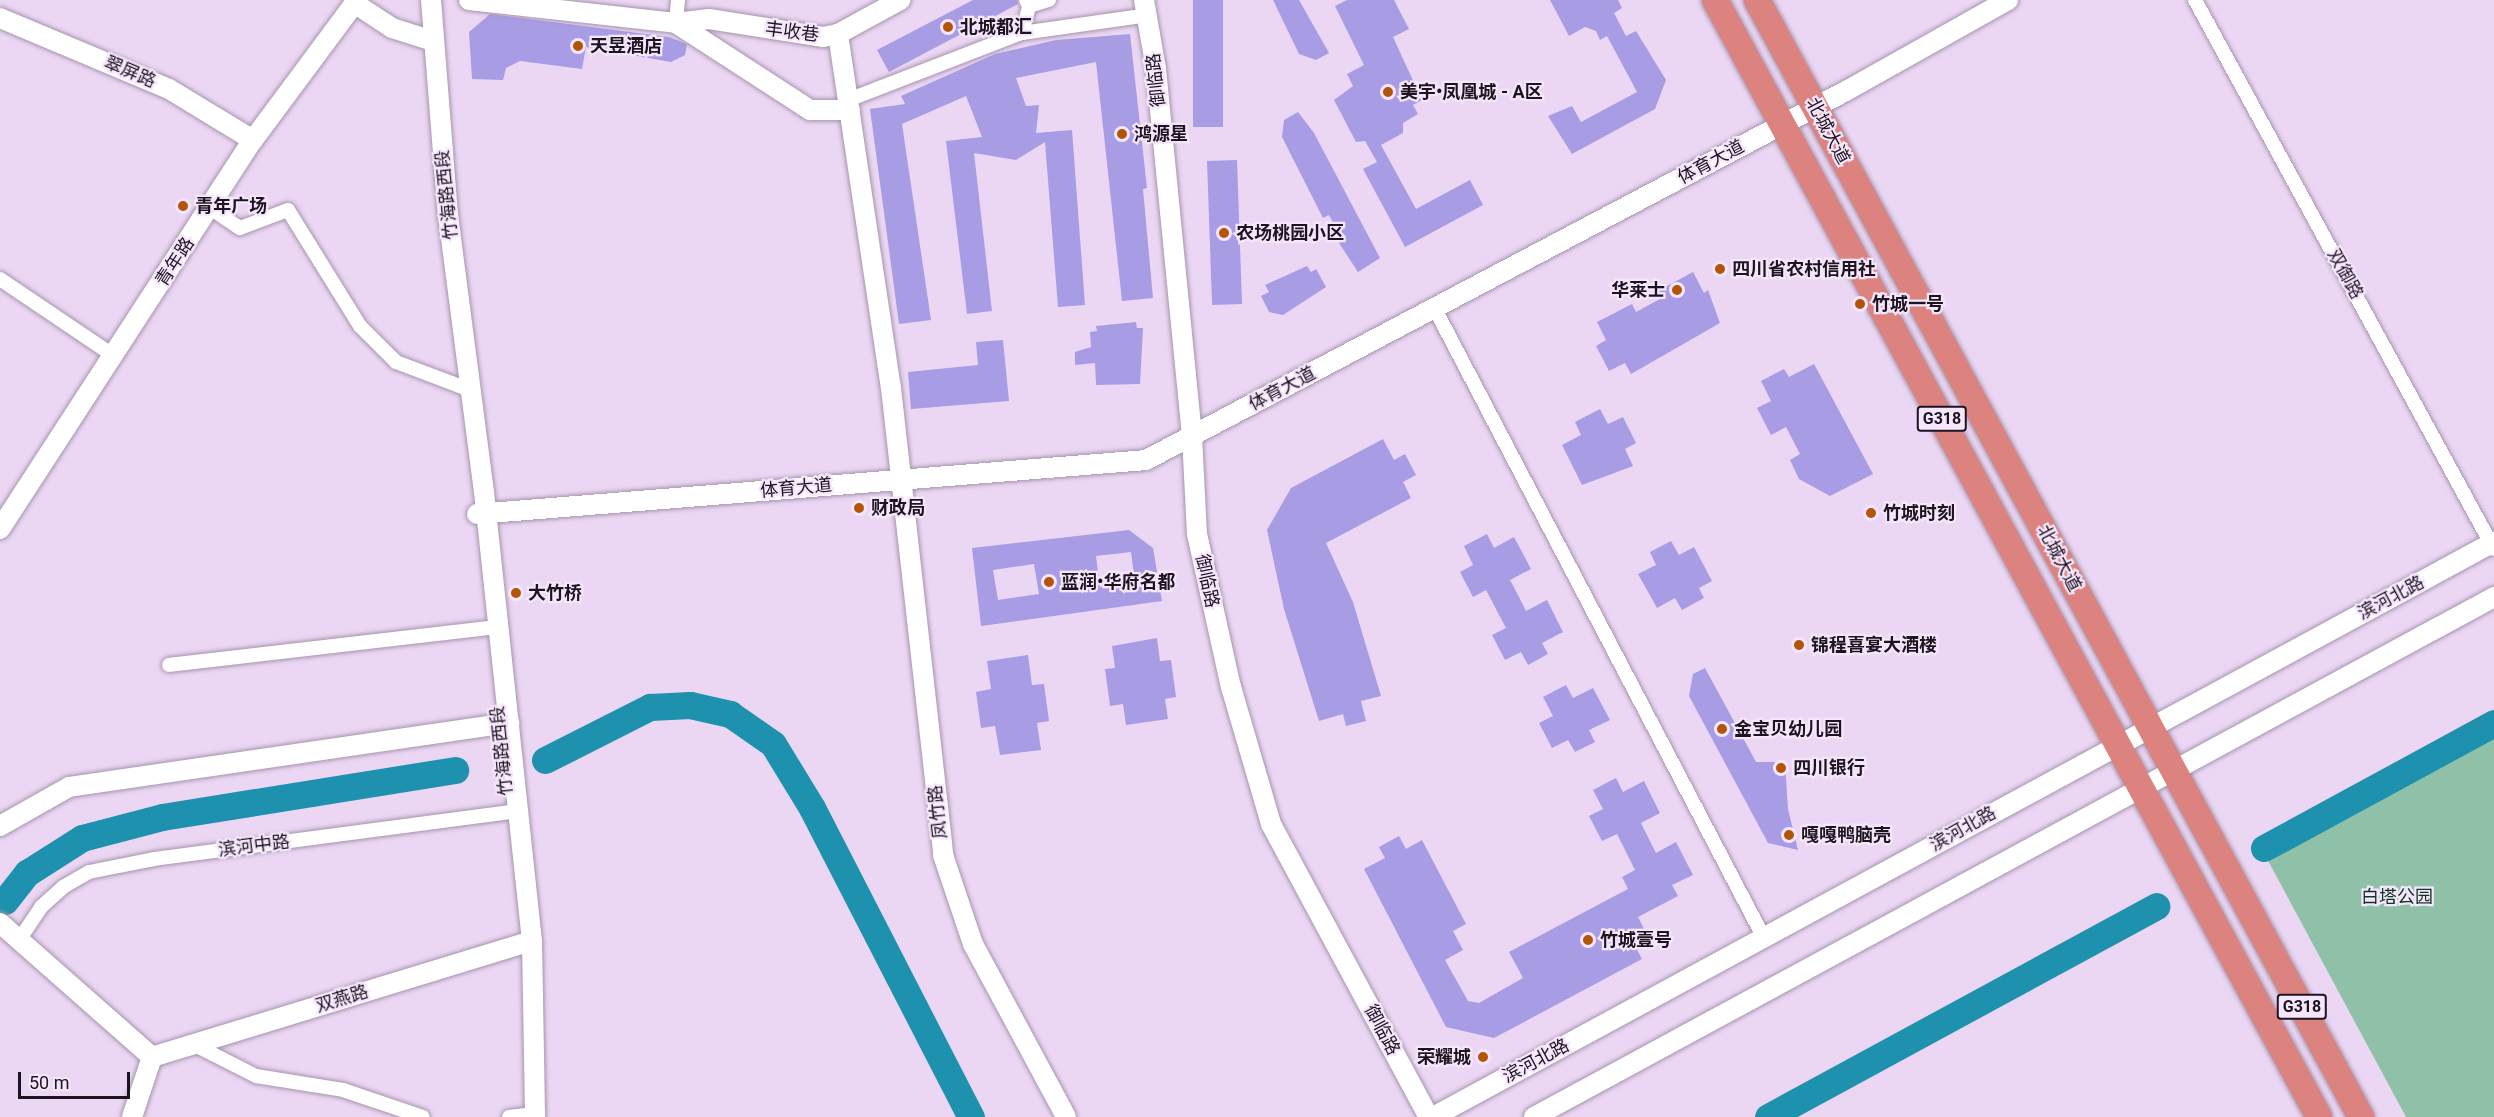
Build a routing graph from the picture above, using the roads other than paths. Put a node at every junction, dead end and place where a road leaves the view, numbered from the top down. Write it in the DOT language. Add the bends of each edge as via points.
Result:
graph roads {
  1 [pos="422,0"];
  2 [pos="431,0"];
  3 [pos="469,0"];
  4 [pos="678,0"];
  5 [pos="900,0"];
  6 [pos="1049,0"];
  7 [pos="1715,0"];
  8 [pos="1757,0"];
  9 [pos="2008,0"];
  10 [pos="2195,0"];
  11 [pos="356,2"];
  12 [pos="1028,3"];
  13 [pos="1147,8"];
  14 [pos="0,18"];
  15 [pos="676,22"];
  16 [pos="1022,33"];
  17 [pos="838,34"];
  18 [pos="428,40"];
  19 [pos="849,105"];
  20 [pos="1815,107"];
  21 [pos="1782,124"];
  22 [pos="253,140"];
  23 [pos="210,208"];
  24 [pos="0,279"];
  25 [pos="1435,309"];
  26 [pos="114,356"];
  27 [pos="465,388"];
  28 [pos="1192,436"];
  29 [pos="901,480"];
  30 [pos="482,514"];
  31 [pos="0,528"];
  32 [pos="2493,545"];
  33 [pos="2494,597"];
  34 [pos="494,628"];
  35 [pos="169,665"];
  36 [pos="504,724"];
  37 [pos="2151,728"];
  38 [pos="2117,745"];
  39 [pos="2173,769"];
  40 [pos="2140,786"];
  41 [pos="512,812"];
  42 [pos="0,826"];
  43 [pos="0,923"];
  44 [pos="1764,938"];
  45 [pos="19,940"];
  46 [pos="527,942"];
  47 [pos="193,1044"];
  48 [pos="152,1058"];
  49 [pos="526,1116"];
  50 [pos="132,1117"];
  51 [pos="423,1117"];
  52 [pos="1066,1117"];
  53 [pos="1431,1117"];
  54 [pos="1534,1117"];
  55 [pos="2319,1117"];
  56 [pos="2361,1117"];
  1 -- 18 [label="street, 竹海路西段"];
  2 -- 18 [label="street, 竹海路西段"];
  3 -- 15 [label="street, 丰收巷"];
  4 -- 15 [label="street"];
  5 -- 17 [label="street, 丰收巷"];
  6 -- 12 [label="street"];
  7 -- 21 [label="highway, 北城大道 / G318"];
  8 -- 20 [label="highway, 北城大道 / G318"];
  9 -- 20 [label="street, 体育大道"];
  10 -- 32 [label="street, 双御路"];
  11 -- 18 [label="street" via="392,28"];
  11 -- 22 [label="street, 青年路"];
  12 -- 16 [label="street"];
  13 -- 16 [label="street"];
  13 -- 28 [label="street, 御临路"];
  14 -- 22 [label="street, 翠屏路" via="169,89"];
  15 -- 17 [label="street, 丰收巷" via="709,19 823,37"];
  15 -- 19 [label="street, 丰收巷" via="810,110"];
  16 -- 19 [label="street"];
  17 -- 19 [label="street, 凤竹路"];
  18 -- 27 [label="street, 竹海路西段"];
  19 -- 29 [label="street, 凤竹路"];
  20 -- 21 [label="street, 体育大道"];
  20 -- 37 [label="highway, 北城大道 / G318"];
  21 -- 25 [label="street, 体育大道"];
  21 -- 38 [label="highway, 北城大道 / G318"];
  22 -- 23 [label="street, 青年路"];
  23 -- 26 [label="street, 青年路"];
  23 -- 27 [label="street" via="240,228 288,210 360,326 396,362"];
  24 -- 26 [label="street"];
  25 -- 28 [label="street, 体育大道"];
  25 -- 44 [label="street"];
  26 -- 31 [label="street, 青年路"];
  27 -- 30 [label="street, 竹海路西段"];
  28 -- 29 [label="street, 体育大道" via="1146,460"];
  28 -- 53 [label="street, 御临路" via="1197,534 1231,687 1271,824"];
  29 -- 30 [label="street, 体育大道"];
  29 -- 52 [label="street, 凤竹路" via="943,855 973,944"];
  30 -- 34 [label="street, 竹海路西段"];
  32 -- 37 [label="street, 滨河北路"];
  33 -- 39 [label="street"];
  34 -- 35 [label="street"];
  34 -- 36 [label="street, 竹海路西段"];
  36 -- 41 [label="street, 竹海路西段"];
  36 -- 42 [label="street" via="69,787"];
  37 -- 38 [label="street, 滨河北路"];
  37 -- 39 [label="highway, 北城大道 / G318"];
  38 -- 40 [label="highway, 北城大道 / G318"];
  38 -- 44 [label="street, 滨河北路"];
  39 -- 40 [label="street"];
  39 -- 56 [label="highway, 北城大道 / G318"];
  40 -- 54 [label="street"];
  40 -- 55 [label="highway, 北城大道 / G318"];
  41 -- 45 [label="street, 滨河中路" via="154,859 89,873 63,887 41,907"];
  41 -- 46 [label="street, 竹海路西段"];
  43 -- 45 [label="street"];
  44 -- 53 [label="street, 滨河北路"];
  45 -- 48 [label="street"];
  46 -- 47 [label="street, 双燕路"];
  46 -- 49 [label="street, 竹海路西段"];
  47 -- 48 [label="street, 双燕路"];
  47 -- 51 [label="street" via="256,1076 343,1090"];
  48 -- 50 [label="street"];
}
